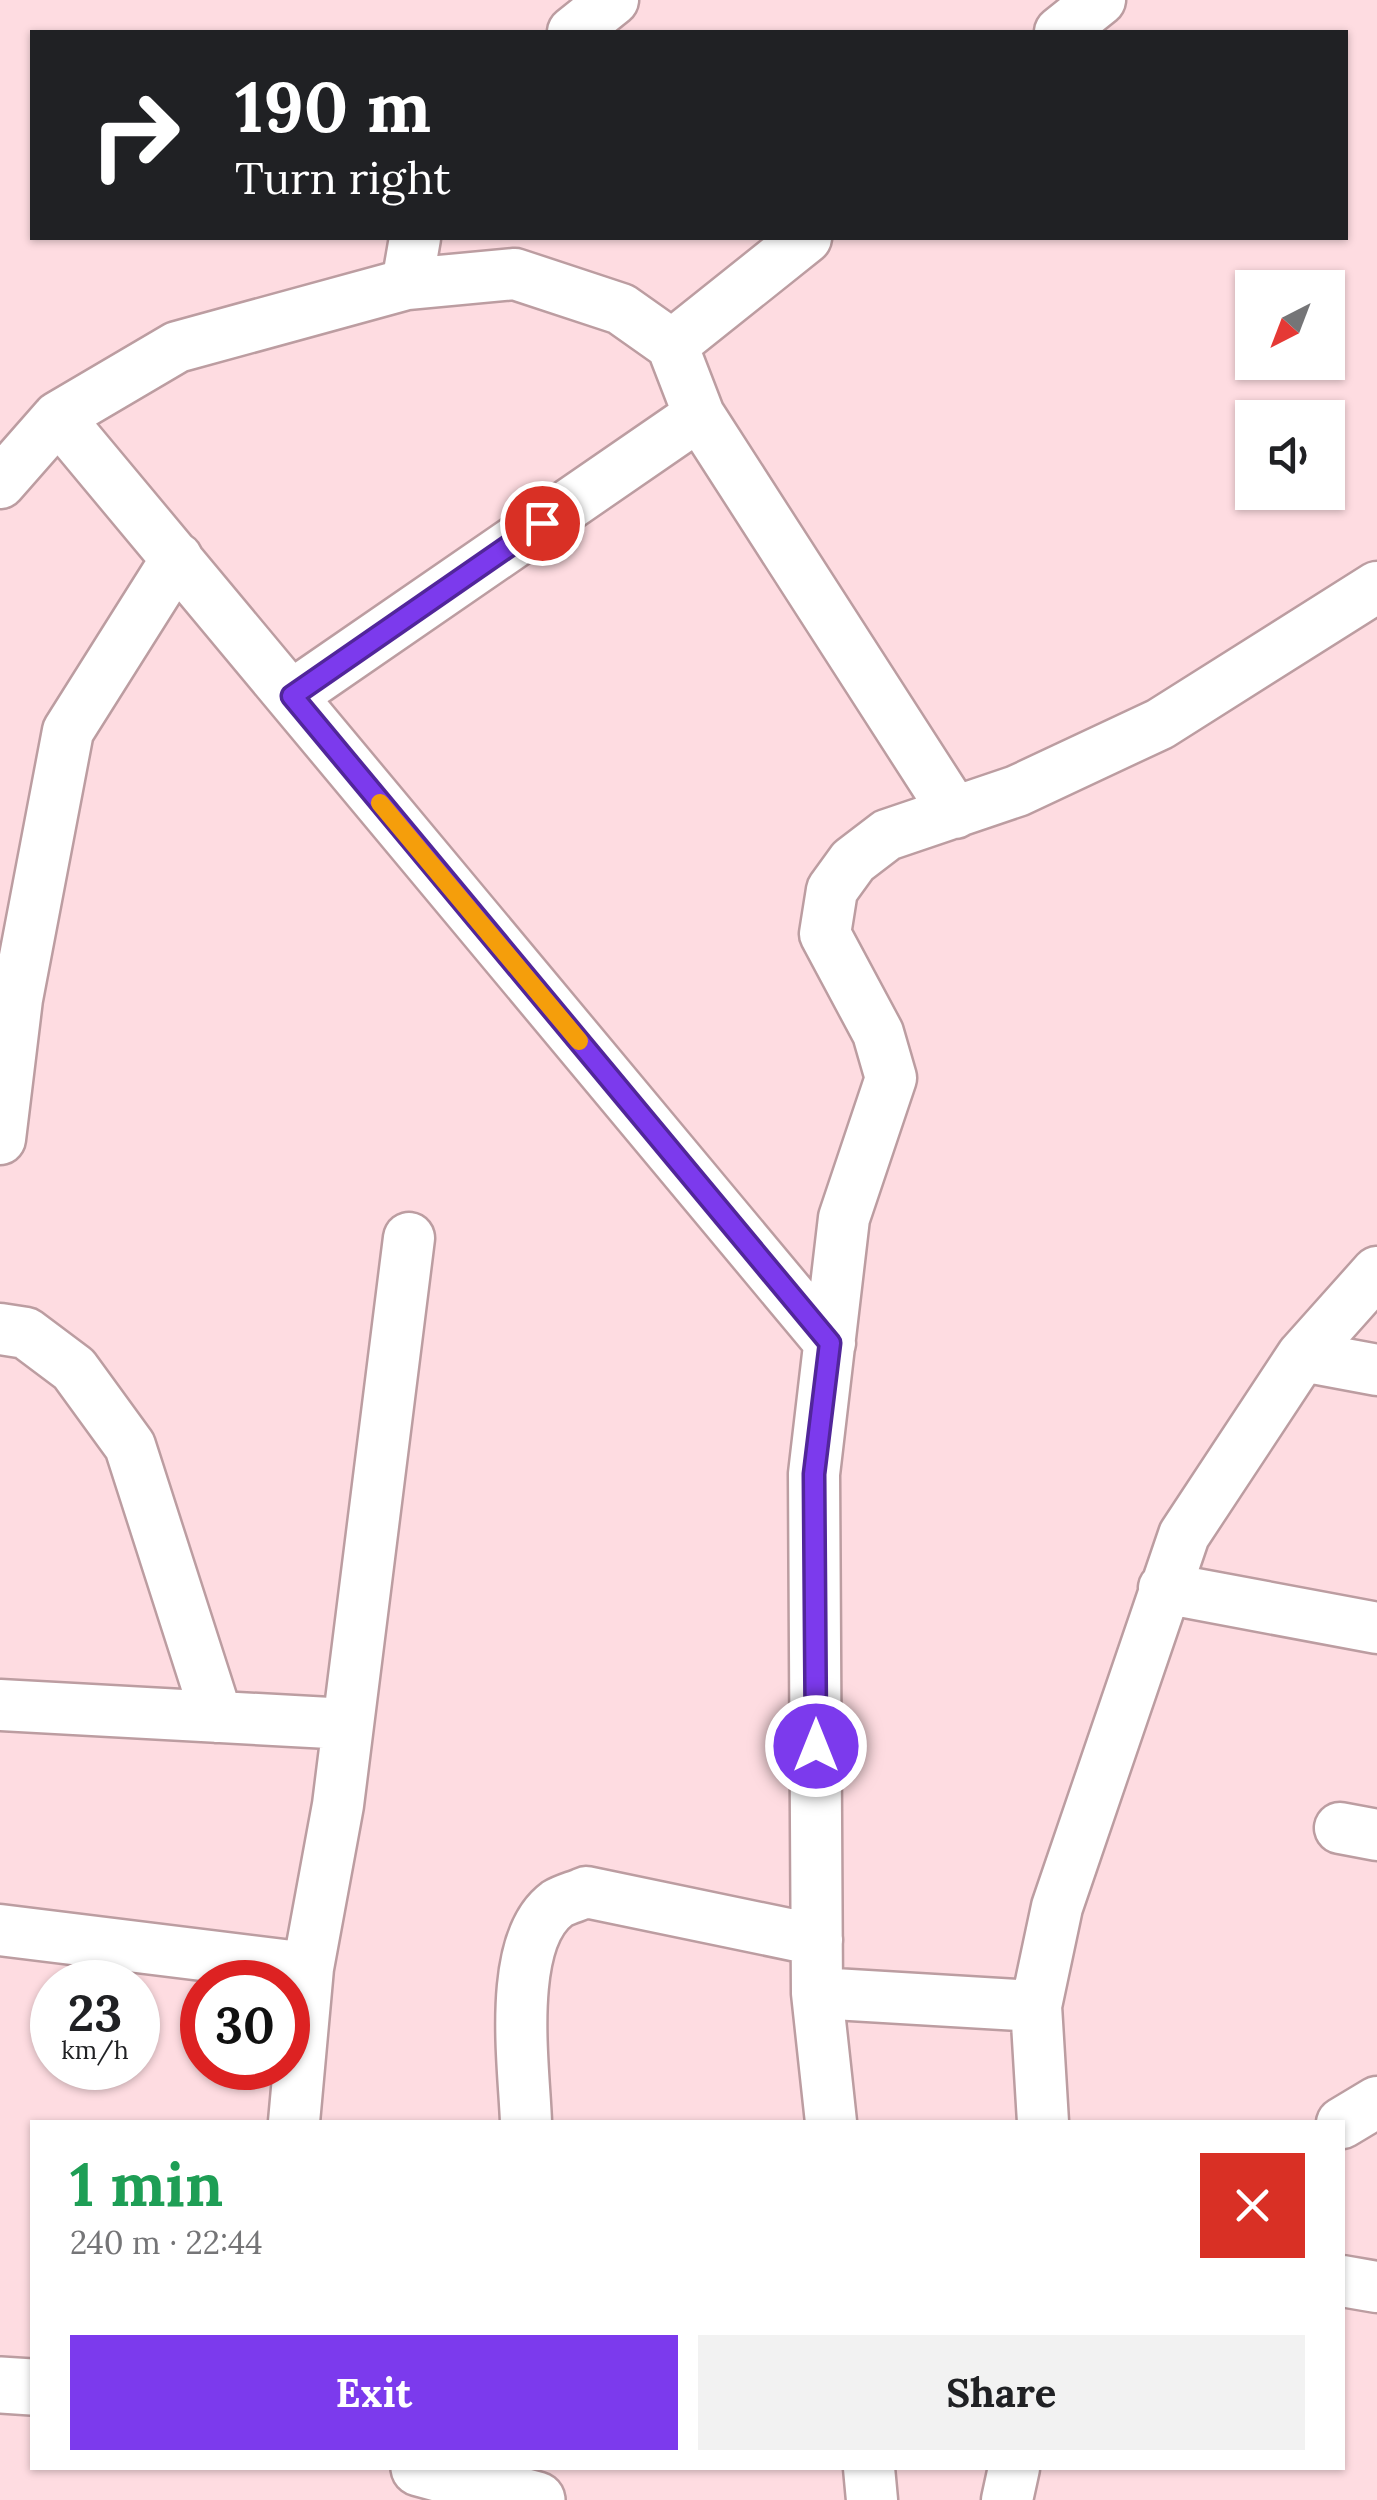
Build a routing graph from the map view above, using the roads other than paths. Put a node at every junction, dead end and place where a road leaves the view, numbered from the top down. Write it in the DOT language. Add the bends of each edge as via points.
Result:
graph roads {
  1 [pos="613,0"];
  2 [pos="1100,0"];
  3 [pos="576,30"];
  4 [pos="1062,30"];
  5 [pos="803,240"];
  6 [pos="411,261"];
  7 [pos="672,345"];
  8 [pos="699,414"];
  9 [pos="58,417"];
  10 [pos="0,483"];
  11 [pos="177,558"];
  12 [pos="1377,587"];
  13 [pos="292,696"];
  14 [pos="954,813"];
  15 [pos="0,1139"];
  16 [pos="409,1238"];
  17 [pos="1377,1272"];
  18 [pos="0,1329"];
  19 [pos="830,1343"];
  20 [pos="1302,1356"];
  21 [pos="1377,1370"];
  22 [pos="1164,1588"];
  23 [pos="1377,1628"];
  24 [pos="0,1706"];
  25 [pos="217,1717"];
  26 [pos="348,1724"];
  27 [pos="0,1930"];
  28 [pos="817,1940"];
  29 [pos="243,1960"];
  30 [pos="309,1960"];
  31 [pos="817,1992"];
  32 [pos="1036,2006"];
  33 [pos="297,2090"];
  34 [pos="1377,2102"];
  35 [pos="294,2120"];
  36 [pos="526,2120"];
  37 [pos="831,2120"];
  38 [pos="1043,2120"];
  39 [pos="1345,2121"];
  40 [pos="1345,2282"];
  41 [pos="1377,2287"];
  42 [pos="0,2385"];
  43 [pos="30,2387"];
  44 [pos="426,2470"];
  45 [pos="538,2470"];
  46 [pos="869,2470"];
  47 [pos="1014,2470"];
  48 [pos="538,2500"];
  49 [pos="872,2500"];
  50 [pos="1007,2500"];
  1 -- 3 [label="street"];
  2 -- 4 [label="street"];
  5 -- 7 [label="street"];
  6 -- 7 [label="street" via="515,274 621,309"];
  6 -- 9 [label="street" via="177,347"];
  7 -- 8 [label="street"];
  8 -- 13 [label="street"];
  8 -- 14 [label="street"];
  9 -- 10 [label="street"];
  9 -- 11 [label="street"];
  11 -- 13 [label="street"];
  11 -- 15 [label="street" via="68,730 17,998"];
  12 -- 14 [label="street" via="1160,724 1017,792"];
  13 -- 19 [label="street"];
  14 -- 19 [label="street" via="887,835 852,861 832,890 825,934 878,1033 891,1078 844,1218"];
  16 -- 26 [label="street"];
  17 -- 20 [label="street"];
  18 -- 25 [label="street" via="26,1334 74,1369 130,1446"];
  19 -- 28 [label="street" via="814,1474"];
  20 -- 21 [label="street"];
  20 -- 22 [label="street" via="1184,1535"];
  22 -- 23 [label="street"];
  22 -- 32 [label="street" via="1057,1907"];
  24 -- 25 [label="street"];
  25 -- 26 [label="street"];
  26 -- 30 [label="street"];
  27 -- 29 [label="street"];
  28 -- 31 [label="street"];
  28 -- 36 [label="street" via="586,1892 556,1905 533,1940 521,1976"];
  31 -- 32 [label="street"];
  31 -- 37 [label="street"];
  32 -- 38 [label="street"];
  33 -- 35 [label="street"];
  34 -- 39 [label="street"];
  40 -- 41 [label="street"];
  42 -- 43 [label="street"];
  44 -- 48 [label="street"];
  45 -- 48 [label="street"];
  46 -- 49 [label="street"];
  47 -- 50 [label="street"];
}
